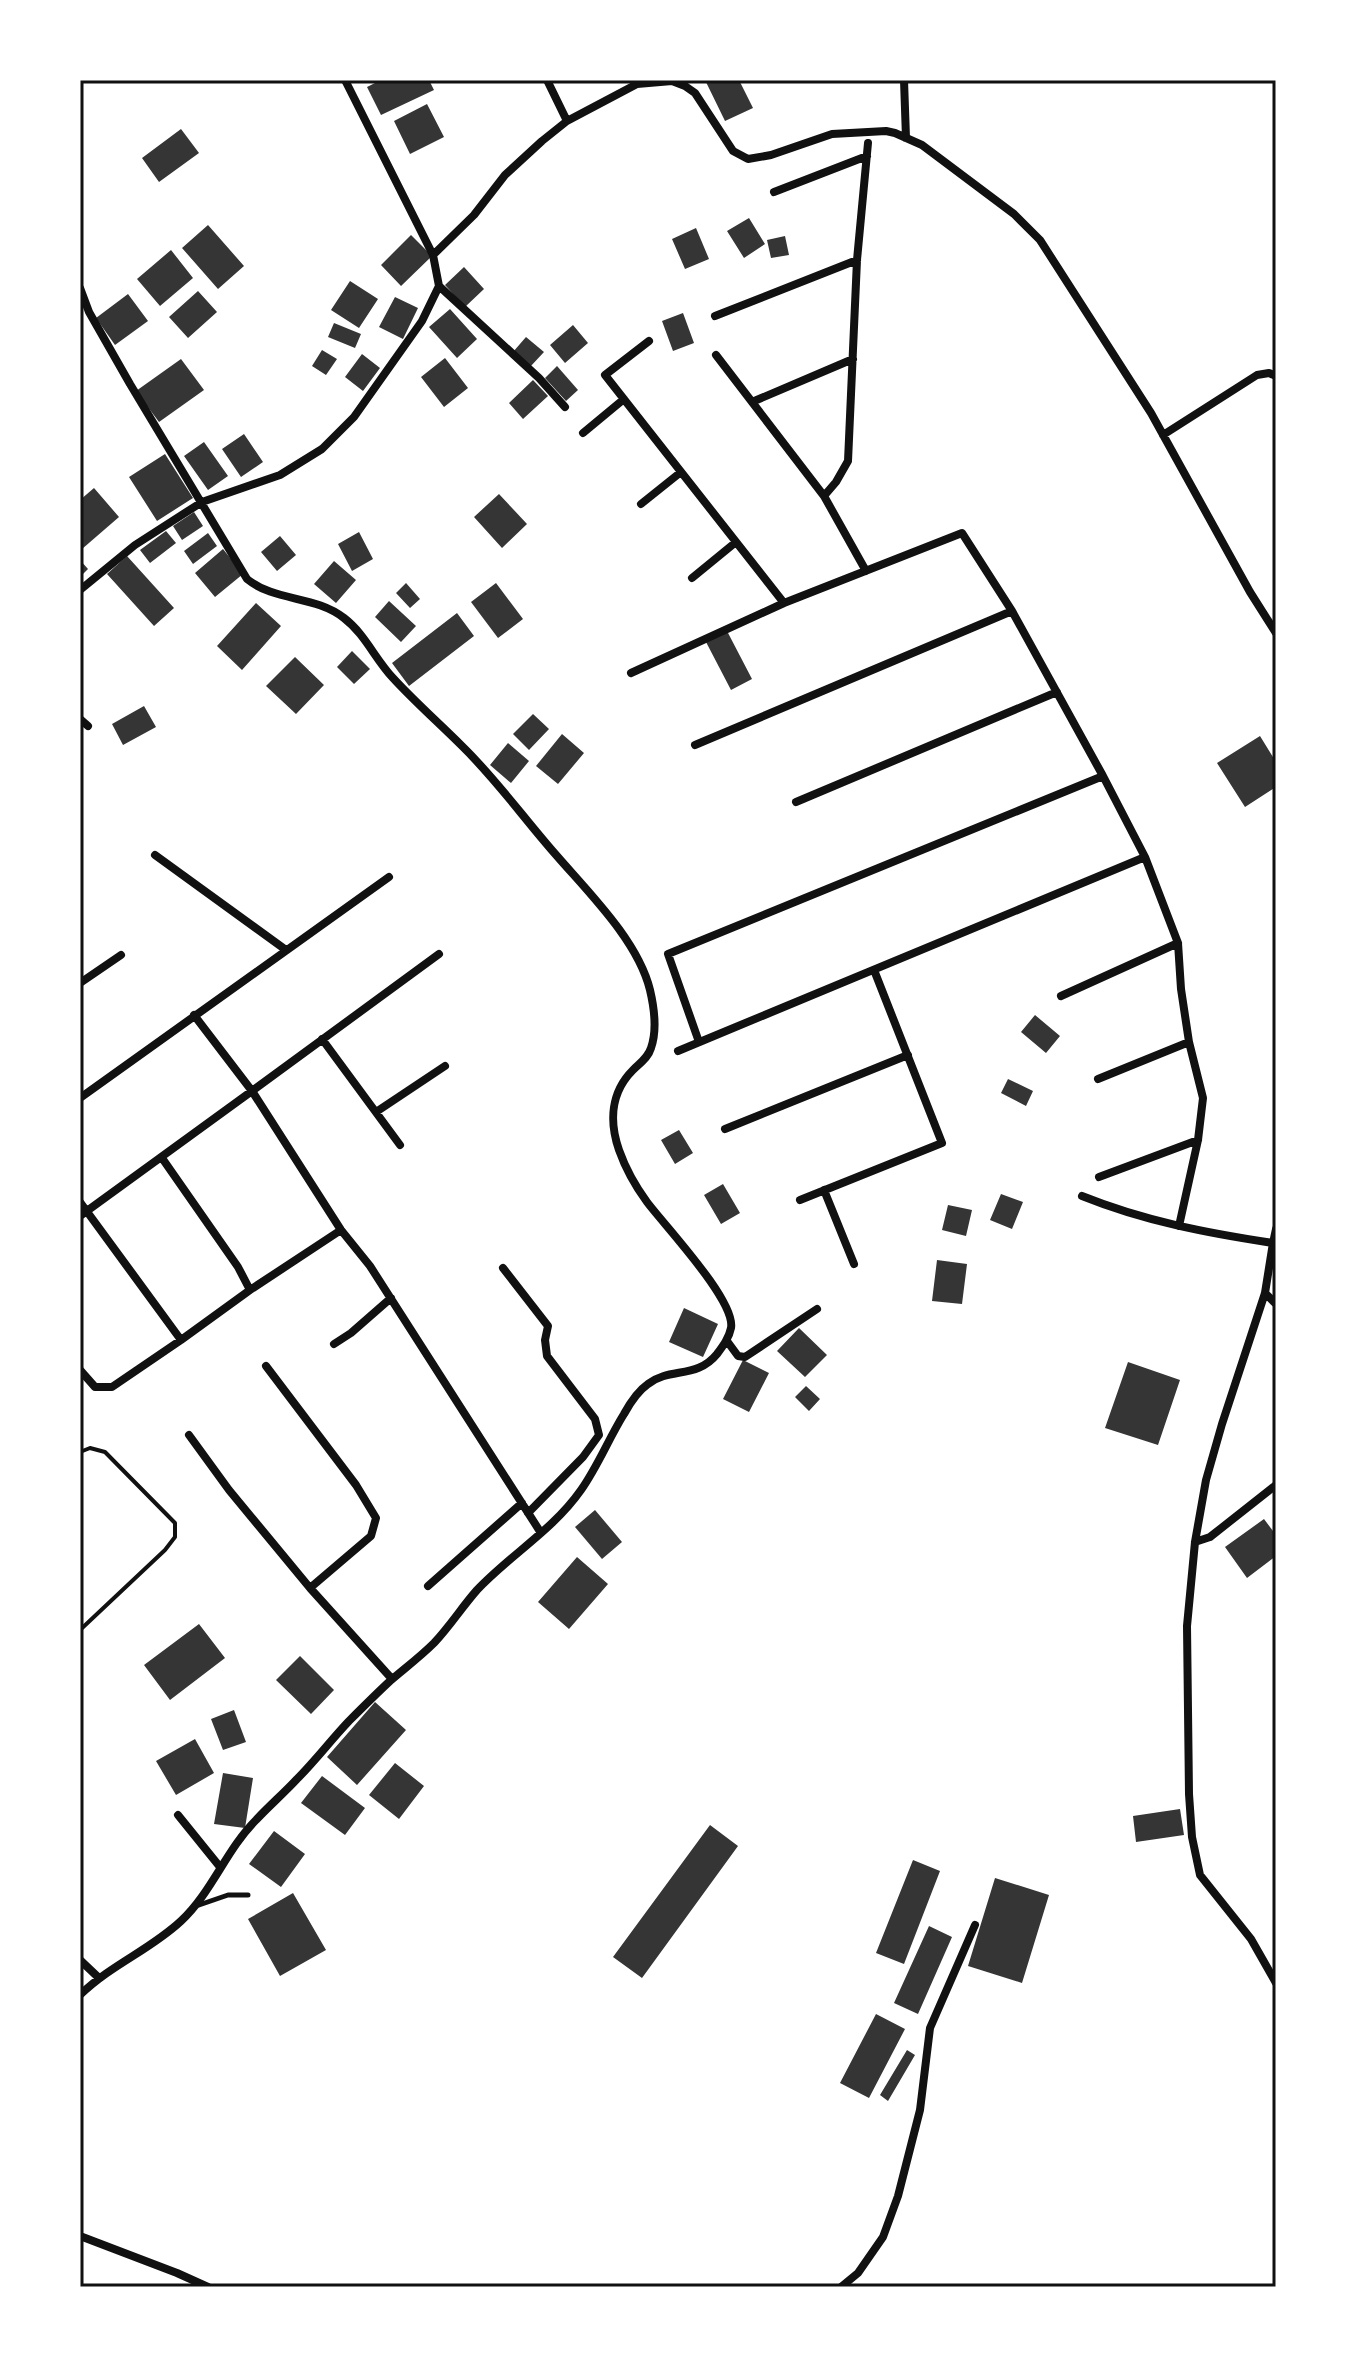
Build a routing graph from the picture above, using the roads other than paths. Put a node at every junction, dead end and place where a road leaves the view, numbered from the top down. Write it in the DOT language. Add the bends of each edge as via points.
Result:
graph roads {
  1 [pos="345,80"];
  2 [pos="547,80"];
  3 [pos="904,80"];
  4 [pos="567,121"];
  5 [pos="906,138"];
  6 [pos="868,143"];
  7 [pos="867,156"];
  8 [pos="774,192"];
  9 [pos="433,255"];
  10 [pos="857,260"];
  11 [pos="439,286"];
  12 [pos="80,288"];
  13 [pos="715,316"];
  14 [pos="649,341"];
  15 [pos="716,355"];
  16 [pos="853,359"];
  17 [pos="1276,376"];
  18 [pos="624,399"];
  19 [pos="752,402"];
  20 [pos="565,407"];
  21 [pos="583,433"];
  22 [pos="1163,435"];
  23 [pos="681,472"];
  24 [pos="824,496"];
  25 [pos="202,502"];
  26 [pos="641,504"];
  27 [pos="736,542"];
  28 [pos="866,571"];
  29 [pos="692,578"];
  30 [pos="80,590"];
  31 [pos="784,603"];
  32 [pos="1012,611"];
  33 [pos="1276,633"];
  34 [pos="631,673"];
  35 [pos="1057,692"];
  36 [pos="695,745"];
  37 [pos="1103,776"];
  38 [pos="796,802"];
  39 [pos="155,855"];
  40 [pos="1145,857"];
  41 [pos="389,877"];
  42 [pos="1178,943"];
  43 [pos="286,950"];
  44 [pos="439,954"];
  45 [pos="121,955"];
  46 [pos="874,970"];
  47 [pos="80,983"];
  48 [pos="1061,996"];
  49 [pos="194,1015"];
  50 [pos="322,1039"];
  51 [pos="699,1042"];
  52 [pos="1189,1042"];
  53 [pos="678,1051"];
  54 [pos="908,1055"];
  55 [pos="445,1066"];
  56 [pos="1098,1079"];
  57 [pos="252,1091"];
  58 [pos="80,1098"];
  59 [pos="376,1112"];
  60 [pos="725,1129"];
  61 [pos="1198,1140"];
  62 [pos="400,1145"];
  63 [pos="162,1158"];
  64 [pos="1099,1177"];
  65 [pos="824,1190"];
  66 [pos="1082,1196"];
  67 [pos="800,1200"];
  68 [pos="80,1202"];
  69 [pos="83,1214"];
  70 [pos="1179,1226"];
  71 [pos="1276,1229"];
  72 [pos="341,1230"];
  73 [pos="1273,1243"];
  74 [pos="854,1264"];
  75 [pos="503,1268"];
  76 [pos="250,1290"];
  77 [pos="1265,1293"];
  78 [pos="391,1298"];
  79 [pos="1276,1304"];
  80 [pos="817,1309"];
  81 [pos="181,1340"];
  82 [pos="727,1341"];
  83 [pos="334,1344"];
  84 [pos="266,1366"];
  85 [pos="80,1370"];
  86 [pos="189,1435"];
  87 [pos="1276,1485"];
  88 [pos="522,1503"];
  89 [pos="528,1513"];
  90 [pos="541,1533"];
  91 [pos="1195,1542"];
  92 [pos="428,1586"];
  93 [pos="310,1588"];
  94 [pos="392,1679"];
  95 [pos="178,1815"];
  96 [pos="220,1867"];
  97 [pos="248,1895"];
  98 [pos="195,1907"];
  99 [pos="975,1925"];
  100 [pos="80,1960"];
  101 [pos="99,1978"];
  102 [pos="1276,1983"];
  103 [pos="80,1995"];
  104 [pos="80,2236"];
  105 [pos="208,2287"];
  106 [pos="841,2287"];
  1 -- 9 [label="street"];
  2 -- 4 [label="street"];
  3 -- 5 [label="street"];
  4 -- 5 [label="street" via="637,84 672,81 695,93 733,151 748,159 832,134 886,131"];
  4 -- 9 [label="street" via="505,175"];
  5 -- 22 [label="street" via="1034,233"];
  6 -- 7 [label="street"];
  7 -- 8 [label="street"];
  7 -- 10 [label="street"];
  9 -- 11 [label="street"];
  10 -- 13 [label="street"];
  10 -- 16 [label="street"];
  11 -- 20 [label="street"];
  11 -- 25 [label="street" via="422,321 354,417 322,449 280,475"];
  12 -- 25 [label="street" via="89,312"];
  14 -- 18 [label="street" via="605,375"];
  15 -- 19 [label="street"];
  16 -- 19 [label="street"];
  16 -- 24 [label="street" via="848,461"];
  17 -- 22 [label="street" via="1257,375"];
  18 -- 21 [label="street"];
  18 -- 23 [label="street"];
  19 -- 24 [label="street"];
  22 -- 33 [label="street"];
  23 -- 26 [label="street"];
  23 -- 27 [label="street"];
  24 -- 28 [label="street"];
  25 -- 30 [label="street" via="135,545"];
  25 -- 82 [label="street" via="247,579 265,591 327,608 359,632 390,676 500,786 596,901 642,968 654,1032 652,1047 629,1073 613,1105 619,1150 643,1197 716,1288 731,1316"];
  27 -- 29 [label="street"];
  27 -- 31 [label="street"];
  28 -- 31 [label="street"];
  28 -- 32 [label="street" via="962,533"];
  31 -- 34 [label="street"];
  32 -- 35 [label="street"];
  32 -- 36 [label="street"];
  35 -- 37 [label="street"];
  35 -- 38 [label="street"];
  37 -- 40 [label="street"];
  37 -- 51 [label="street" via="668,954"];
  39 -- 43 [label="street"];
  40 -- 42 [label="street"];
  40 -- 46 [label="street"];
  41 -- 43 [label="street"];
  42 -- 48 [label="street"];
  42 -- 52 [label="street"];
  43 -- 49 [label="street"];
  44 -- 50 [label="street"];
  45 -- 47 [label="street"];
  46 -- 51 [label="street"];
  46 -- 54 [label="street"];
  49 -- 57 [label="street"];
  49 -- 58 [label="street"];
  50 -- 57 [label="street"];
  50 -- 59 [label="street"];
  51 -- 53 [label="street"];
  52 -- 56 [label="street"];
  52 -- 61 [label="street" via="1203,1098"];
  54 -- 60 [label="street"];
  54 -- 65 [label="street" via="942,1143"];
  55 -- 59 [label="street"];
  57 -- 63 [label="street"];
  57 -- 72 [label="street"];
  59 -- 62 [label="street"];
  61 -- 64 [label="street"];
  61 -- 70 [label="street"];
  63 -- 69 [label="street"];
  63 -- 76 [label="street"];
  65 -- 67 [label="street"];
  65 -- 74 [label="street"];
  66 -- 70 [label="street"];
  68 -- 69 [label="street"];
  69 -- 81 [label="street"];
  70 -- 73 [label="street"];
  71 -- 73 [label="street"];
  72 -- 76 [label="street"];
  72 -- 78 [label="street"];
  73 -- 77 [label="street"];
  75 -- 89 [label="street" via="548,1326 547,1356 595,1419 599,1435"];
  76 -- 81 [label="street"];
  77 -- 79 [label="street"];
  77 -- 91 [label="street" via="1206,1480"];
  78 -- 83 [label="street"];
  78 -- 88 [label="street"];
  80 -- 82 [label="street" via="745,1357"];
  81 -- 85 [label="street" via="112,1387 95,1387"];
  82 -- 90 [label="street" via="704,1366 660,1377 642,1389 580,1492"];
  84 -- 93 [label="street" via="376,1518 371,1536"];
  86 -- 93 [label="street"];
  87 -- 91 [label="street" via="1210,1537"];
  88 -- 89 [label="street"];
  88 -- 92 [label="street"];
  89 -- 90 [label="street"];
  90 -- 94 [label="street" via="474,1593 434,1643"];
  91 -- 102 [label="street" via="1187,1626 1192,1837 1200,1875 1251,1939"];
  93 -- 94 [label="street"];
  94 -- 96 [label="street" via="250,1825"];
  95 -- 96 [label="street"];
  96 -- 98 [label="street"];
  97 -- 98 [label="lane" via="228,1895"];
  98 -- 101 [label="street" via="154,1943"];
  99 -- 106 [label="street" via="930,2028 920,2110 883,2237 858,2273"];
  100 -- 101 [label="street"];
  101 -- 103 [label="street"];
  104 -- 105 [label="street"];
}
